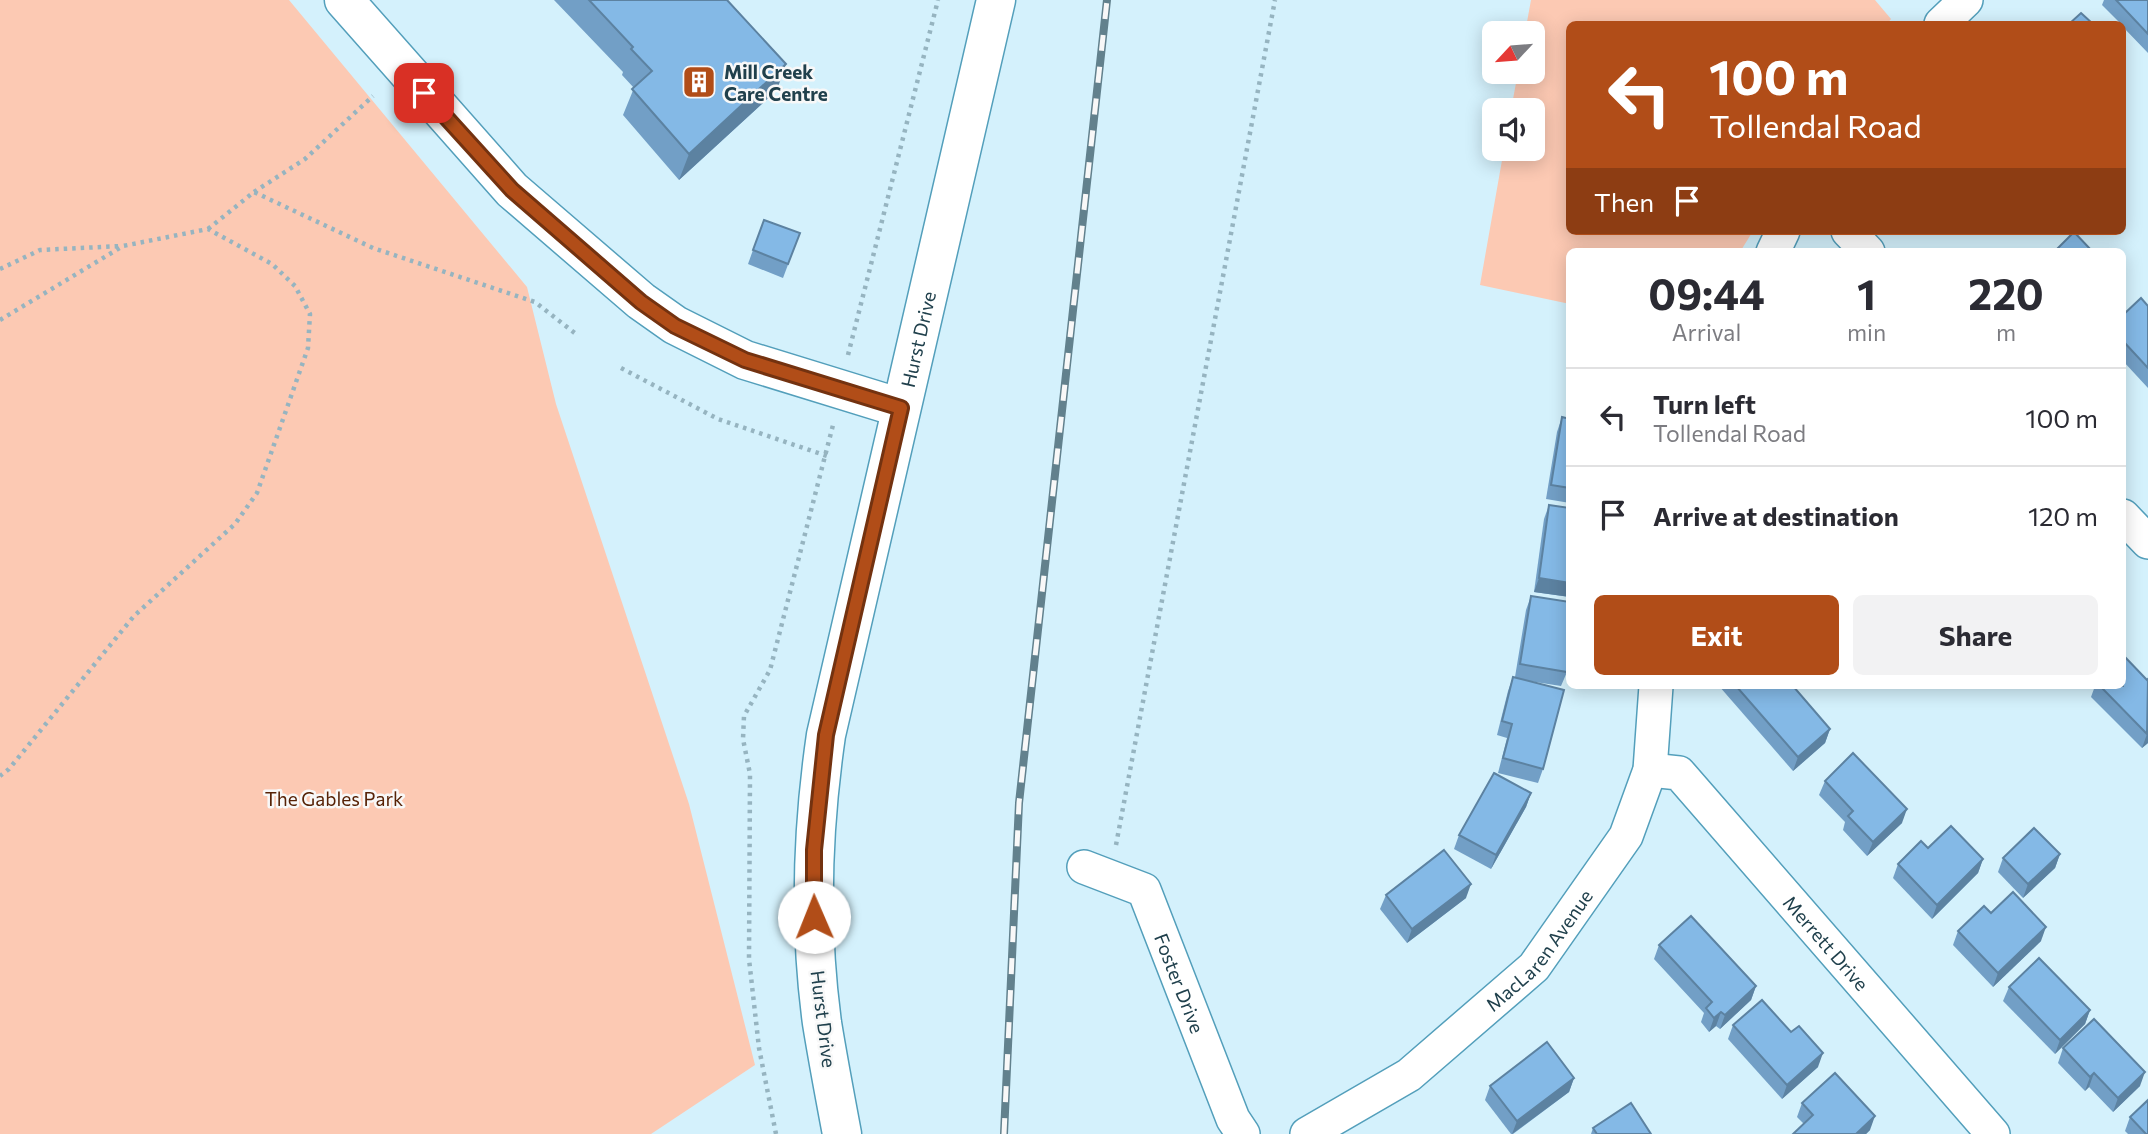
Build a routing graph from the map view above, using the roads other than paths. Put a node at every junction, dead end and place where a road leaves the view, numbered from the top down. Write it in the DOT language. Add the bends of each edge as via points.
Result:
graph roads {
  1 [pos="344,0"];
  2 [pos="996,0"];
  3 [pos="1966,0"];
  4 [pos="1944,21"];
  5 [pos="1852,235"];
  6 [pos="1864,248"];
  7 [pos="901,408"];
  8 [pos="2126,519"];
  9 [pos="2148,542"];
  10 [pos="1656,689"];
  11 [pos="1650,771"];
  12 [pos="1097,872"];
  13 [pos="842,1134"];
  14 [pos="1243,1134"];
  15 [pos="1307,1134"];
  16 [pos="1993,1134"];
  1 -- 7 [label="street" via="512,190 641,302 709,345 745,360"];
  2 -- 7 [label="street, Hurst Drive"];
  3 -- 4 [label="street"];
  5 -- 6 [label="street"];
  7 -- 13 [label="street, Hurst Drive" via="826,735 819,786 815,943 822,1023"];
  8 -- 9 [label="street"];
  10 -- 11 [label="street, MacLaren Avenue"];
  11 -- 15 [label="street, MacLaren Avenue" via="1626,836 1534,967 1409,1075"];
  11 -- 16 [label="street, Merrett Drive" via="1679,773"];
  12 -- 14 [label="street, Foster Drive" via="1144,890 1233,1119"];
}
